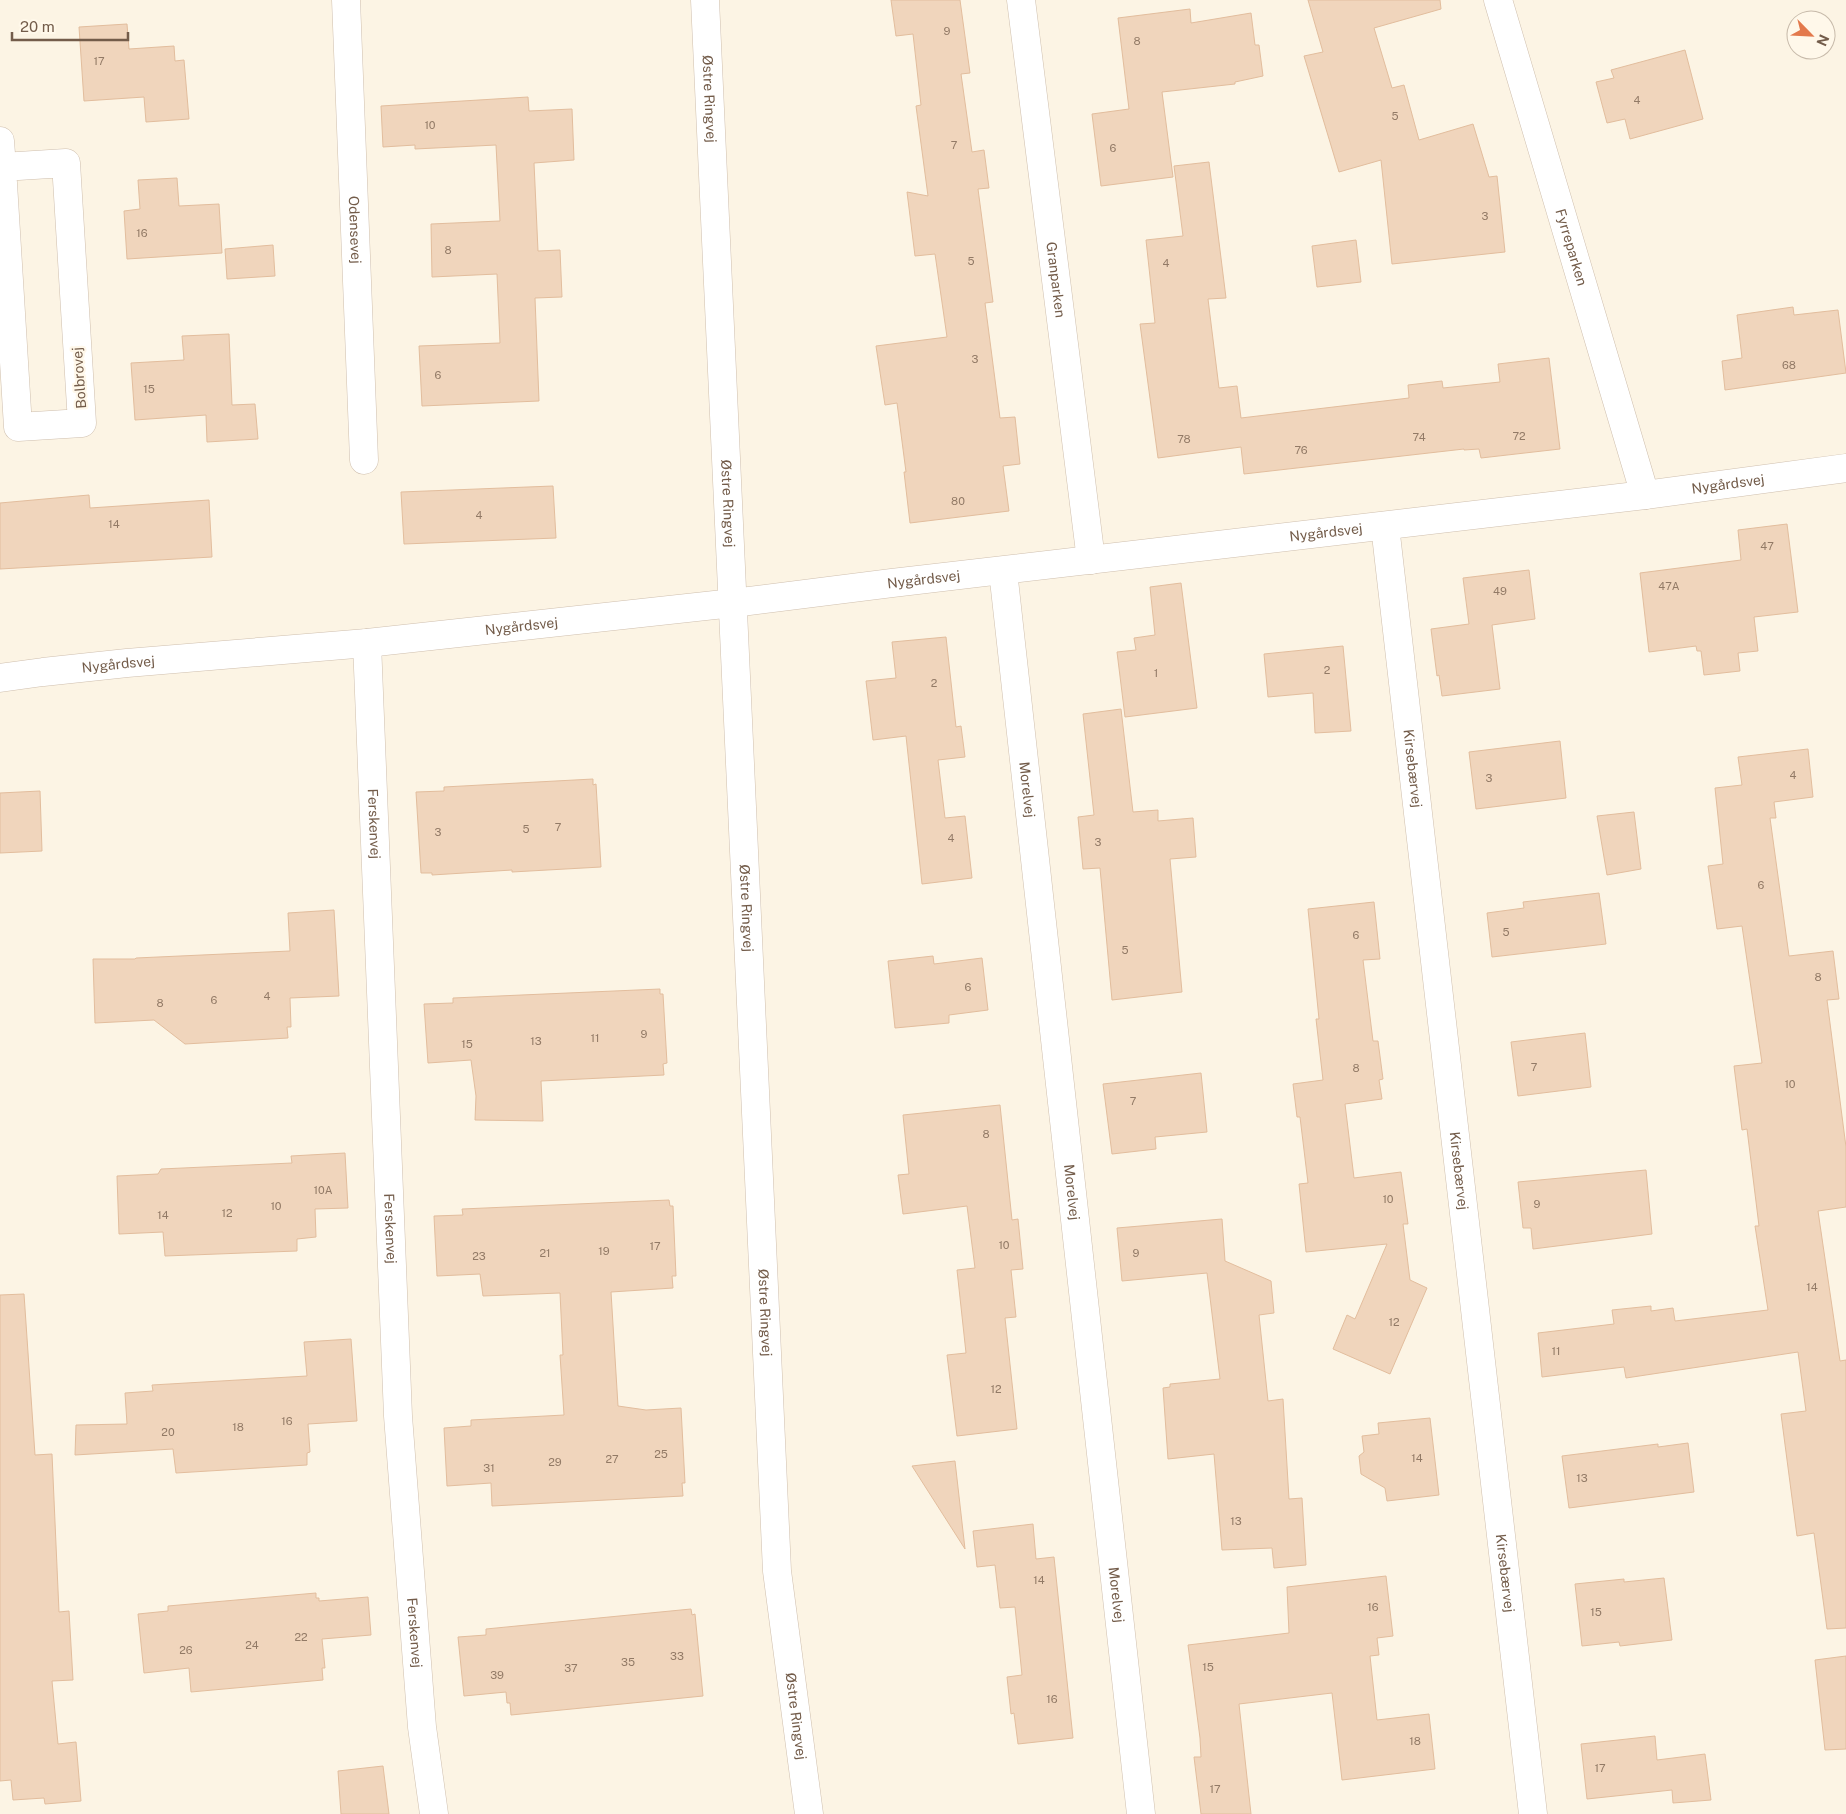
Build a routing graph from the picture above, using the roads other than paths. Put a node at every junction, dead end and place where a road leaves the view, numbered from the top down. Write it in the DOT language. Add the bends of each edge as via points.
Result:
graph roads {
  1 [pos="346,0"];
  2 [pos="705,0"];
  3 [pos="1021,0"];
  4 [pos="1498,0"];
  5 [pos="1,154"];
  6 [pos="364,460"];
  7 [pos="1846,468"];
  8 [pos="1645,495"];
  9 [pos="1385,526"];
  10 [pos="1091,560"];
  11 [pos="1003,571"];
  12 [pos="733,604"];
  13 [pos="367,643"];
  14 [pos="0,678"];
  15 [pos="434,1814"];
  16 [pos="809,1814"];
  17 [pos="1140,1814"];
  18 [pos="1533,1814"];
  1 -- 6 [label="street, Odensevej"];
  2 -- 12 [label="street, Østre Ringvej"];
  3 -- 10 [label="street, Granparken"];
  4 -- 8 [label="street, Fyrreparken"];
  5 -- 5 [label="street, Bolbrovej" via="18,427 82,423 66,163"];
  7 -- 8 [label="street, Nygårdsvej"];
  8 -- 9 [label="street, Nygårdsvej"];
  9 -- 10 [label="street, Nygårdsvej"];
  9 -- 18 [label="street, Kirsebærvej"];
  10 -- 11 [label="street, Nygårdsvej"];
  11 -- 12 [label="street, Nygårdsvej"];
  11 -- 17 [label="street, Morelvej"];
  12 -- 13 [label="street, Nygårdsvej"];
  12 -- 16 [label="street, Østre Ringvej" via="777,1571"];
  13 -- 14 [label="street, Nygårdsvej" via="127,663"];
  13 -- 15 [label="street, Ferskenvej" via="398,1416 422,1727"];
}
